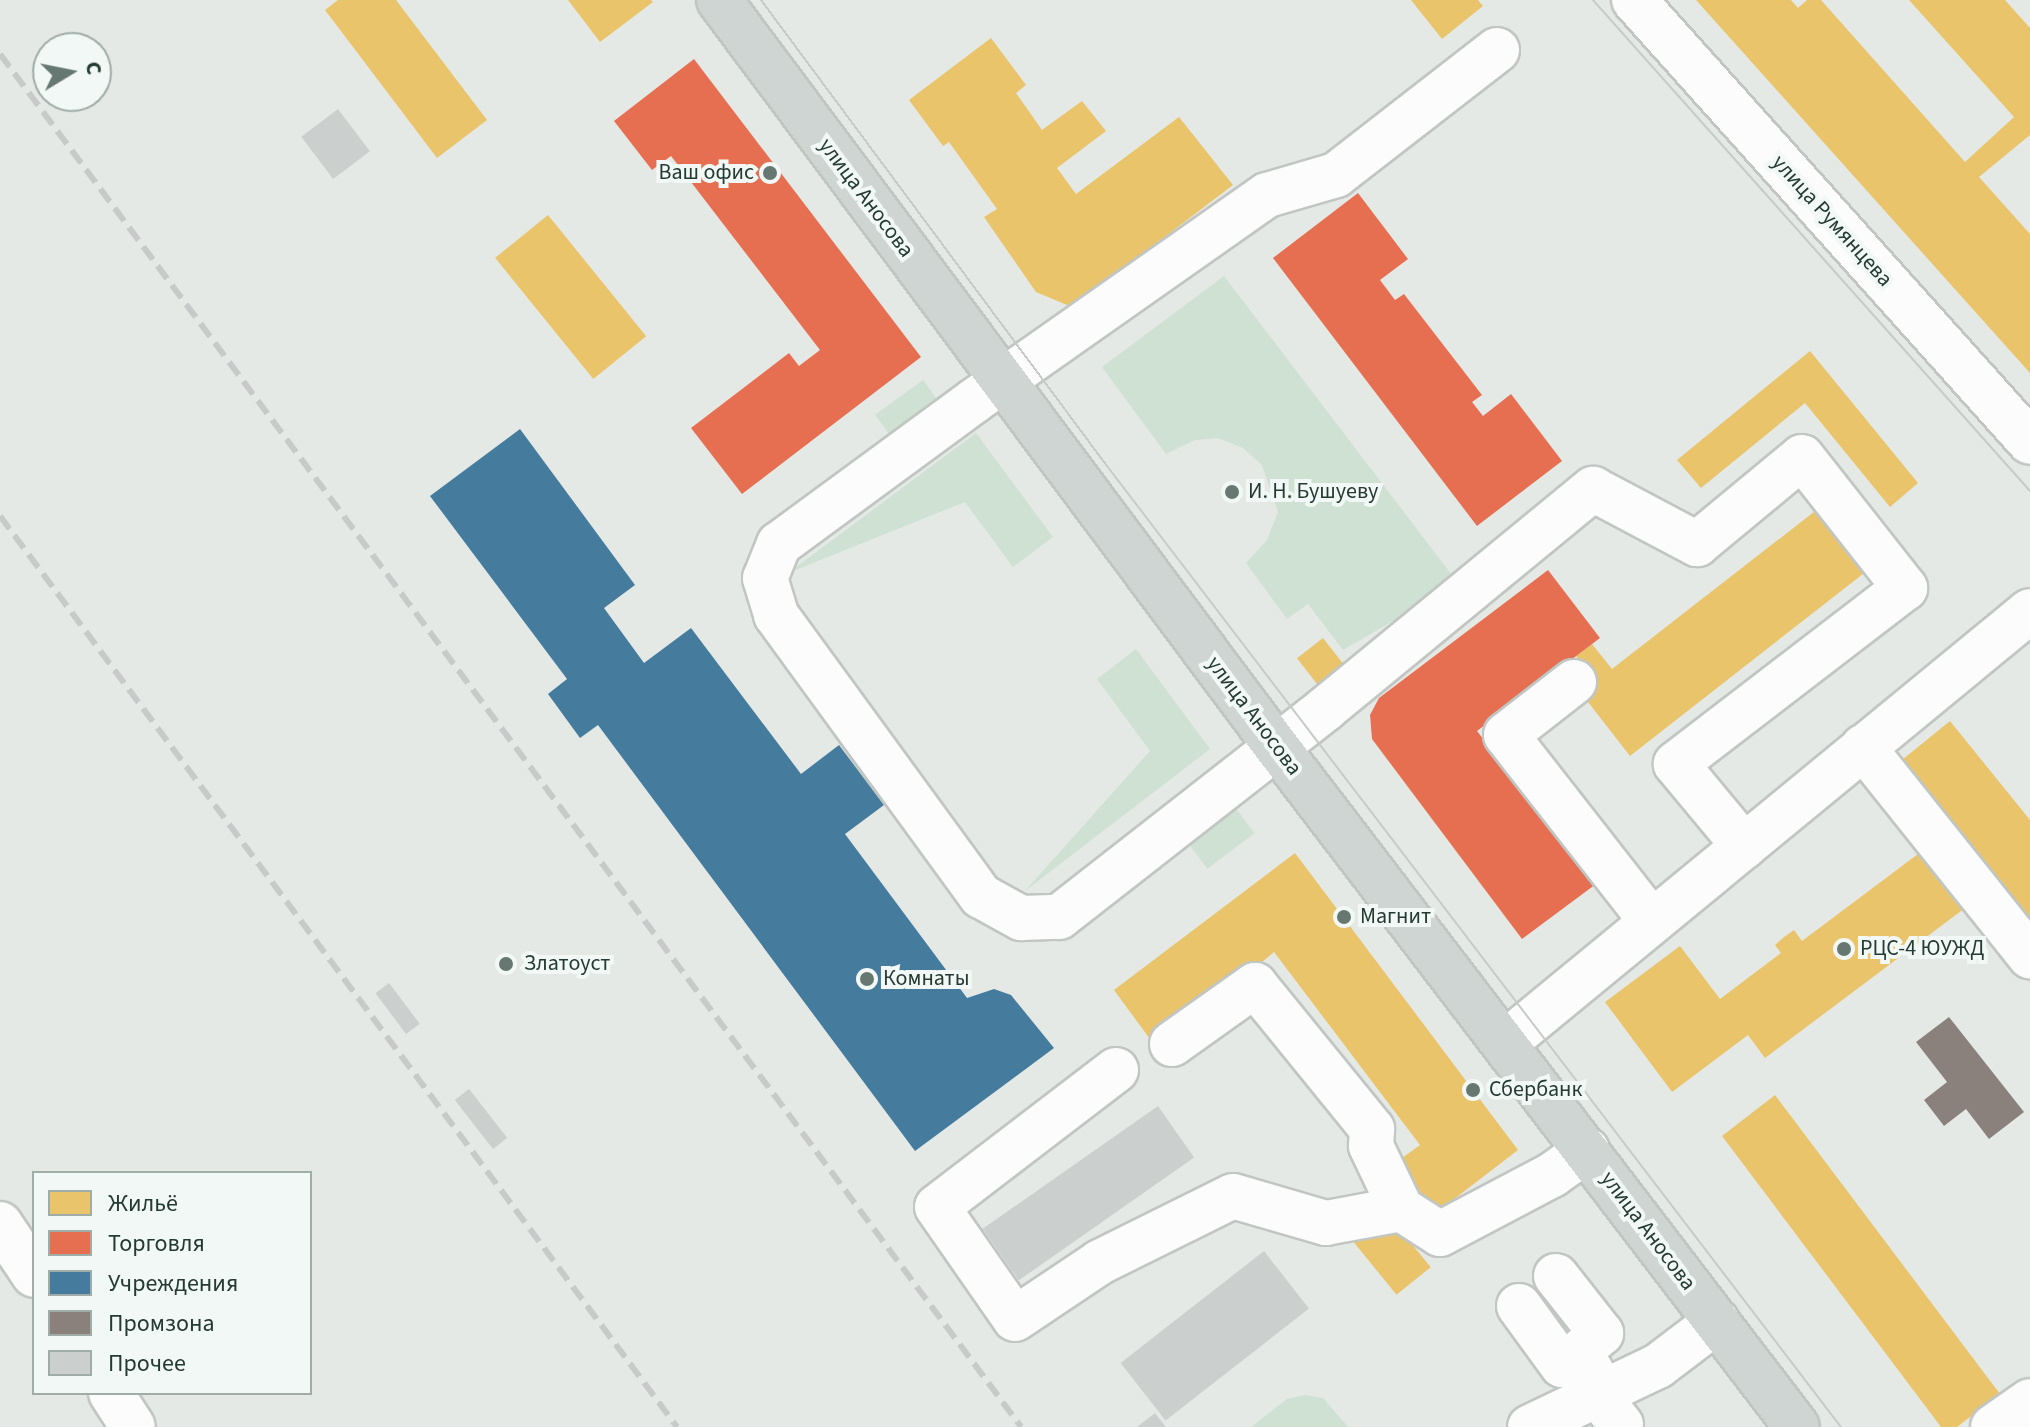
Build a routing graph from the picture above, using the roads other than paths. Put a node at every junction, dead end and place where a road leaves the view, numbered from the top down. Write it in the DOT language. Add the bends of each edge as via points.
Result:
graph roads {
  1 [pos="719,0"];
  2 [pos="1634,0"];
  3 [pos="1497,50"];
  4 [pos="1002,381"];
  5 [pos="2030,442"];
  6 [pos="2030,611"];
  7 [pos="1574,682"];
  8 [pos="1276,746"];
  9 [pos="1863,747"];
  10 [pos="1744,846"];
  11 [pos="1652,922"];
  12 [pos="2030,956"];
  13 [pos="1506,1042"];
  14 [pos="1172,1044"];
  15 [pos="1116,1070"];
  16 [pos="1587,1150"];
  17 [pos="1401,1209"];
  18 [pos="0,1224"];
  19 [pos="32,1272"];
  20 [pos="1556,1276"];
  21 [pos="1519,1306"];
  22 [pos="1717,1321"];
  23 [pos="1579,1353"];
  24 [pos="112,1395"];
  25 [pos="2030,1401"];
  26 [pos="1622,1418"];
  27 [pos="133,1427"];
  28 [pos="1530,1427"];
  29 [pos="1797,1427"];
  30 [pos="1993,1427"];
  1 -- 4 [label="main road, улица Аносова"];
  2 -- 5 [label="street, улица Румянцева"];
  3 -- 4 [label="street" via="1336,175 1267,195"];
  4 -- 8 [label="main road, улица Аносова"];
  4 -- 8 [label="street" via="779,544 765,578 776,615 790,636 981,896 1021,918 1059,917"];
  6 -- 9 [label="street"];
  7 -- 11 [label="street" via="1506,735"];
  8 -- 10 [label="street" via="1593,489 1697,544 1802,457 1905,588 1676,764"];
  8 -- 13 [label="main road, улица Аносова"];
  9 -- 10 [label="street"];
  9 -- 12 [label="street"];
  10 -- 11 [label="street"];
  11 -- 13 [label="street"];
  13 -- 16 [label="main road, улица Аносова"];
  14 -- 17 [label="street" via="1255,985 1372,1129 1371,1146"];
  15 -- 17 [label="street" via="937,1207 1015,1319 1100,1262 1233,1196 1326,1223"];
  16 -- 17 [label="street" via="1552,1175 1440,1234"];
  16 -- 22 [label="main road, улица Аносова"];
  18 -- 19 [label="street"];
  20 -- 23 [label="street" via="1601,1333"];
  21 -- 23 [label="street" via="1562,1365"];
  22 -- 26 [label="street" via="1658,1366"];
  22 -- 29 [label="main road, улица Аносова"];
  23 -- 26 [label="street"];
  24 -- 27 [label="street"];
  25 -- 30 [label="street"];
  26 -- 28 [label="street"];
}
